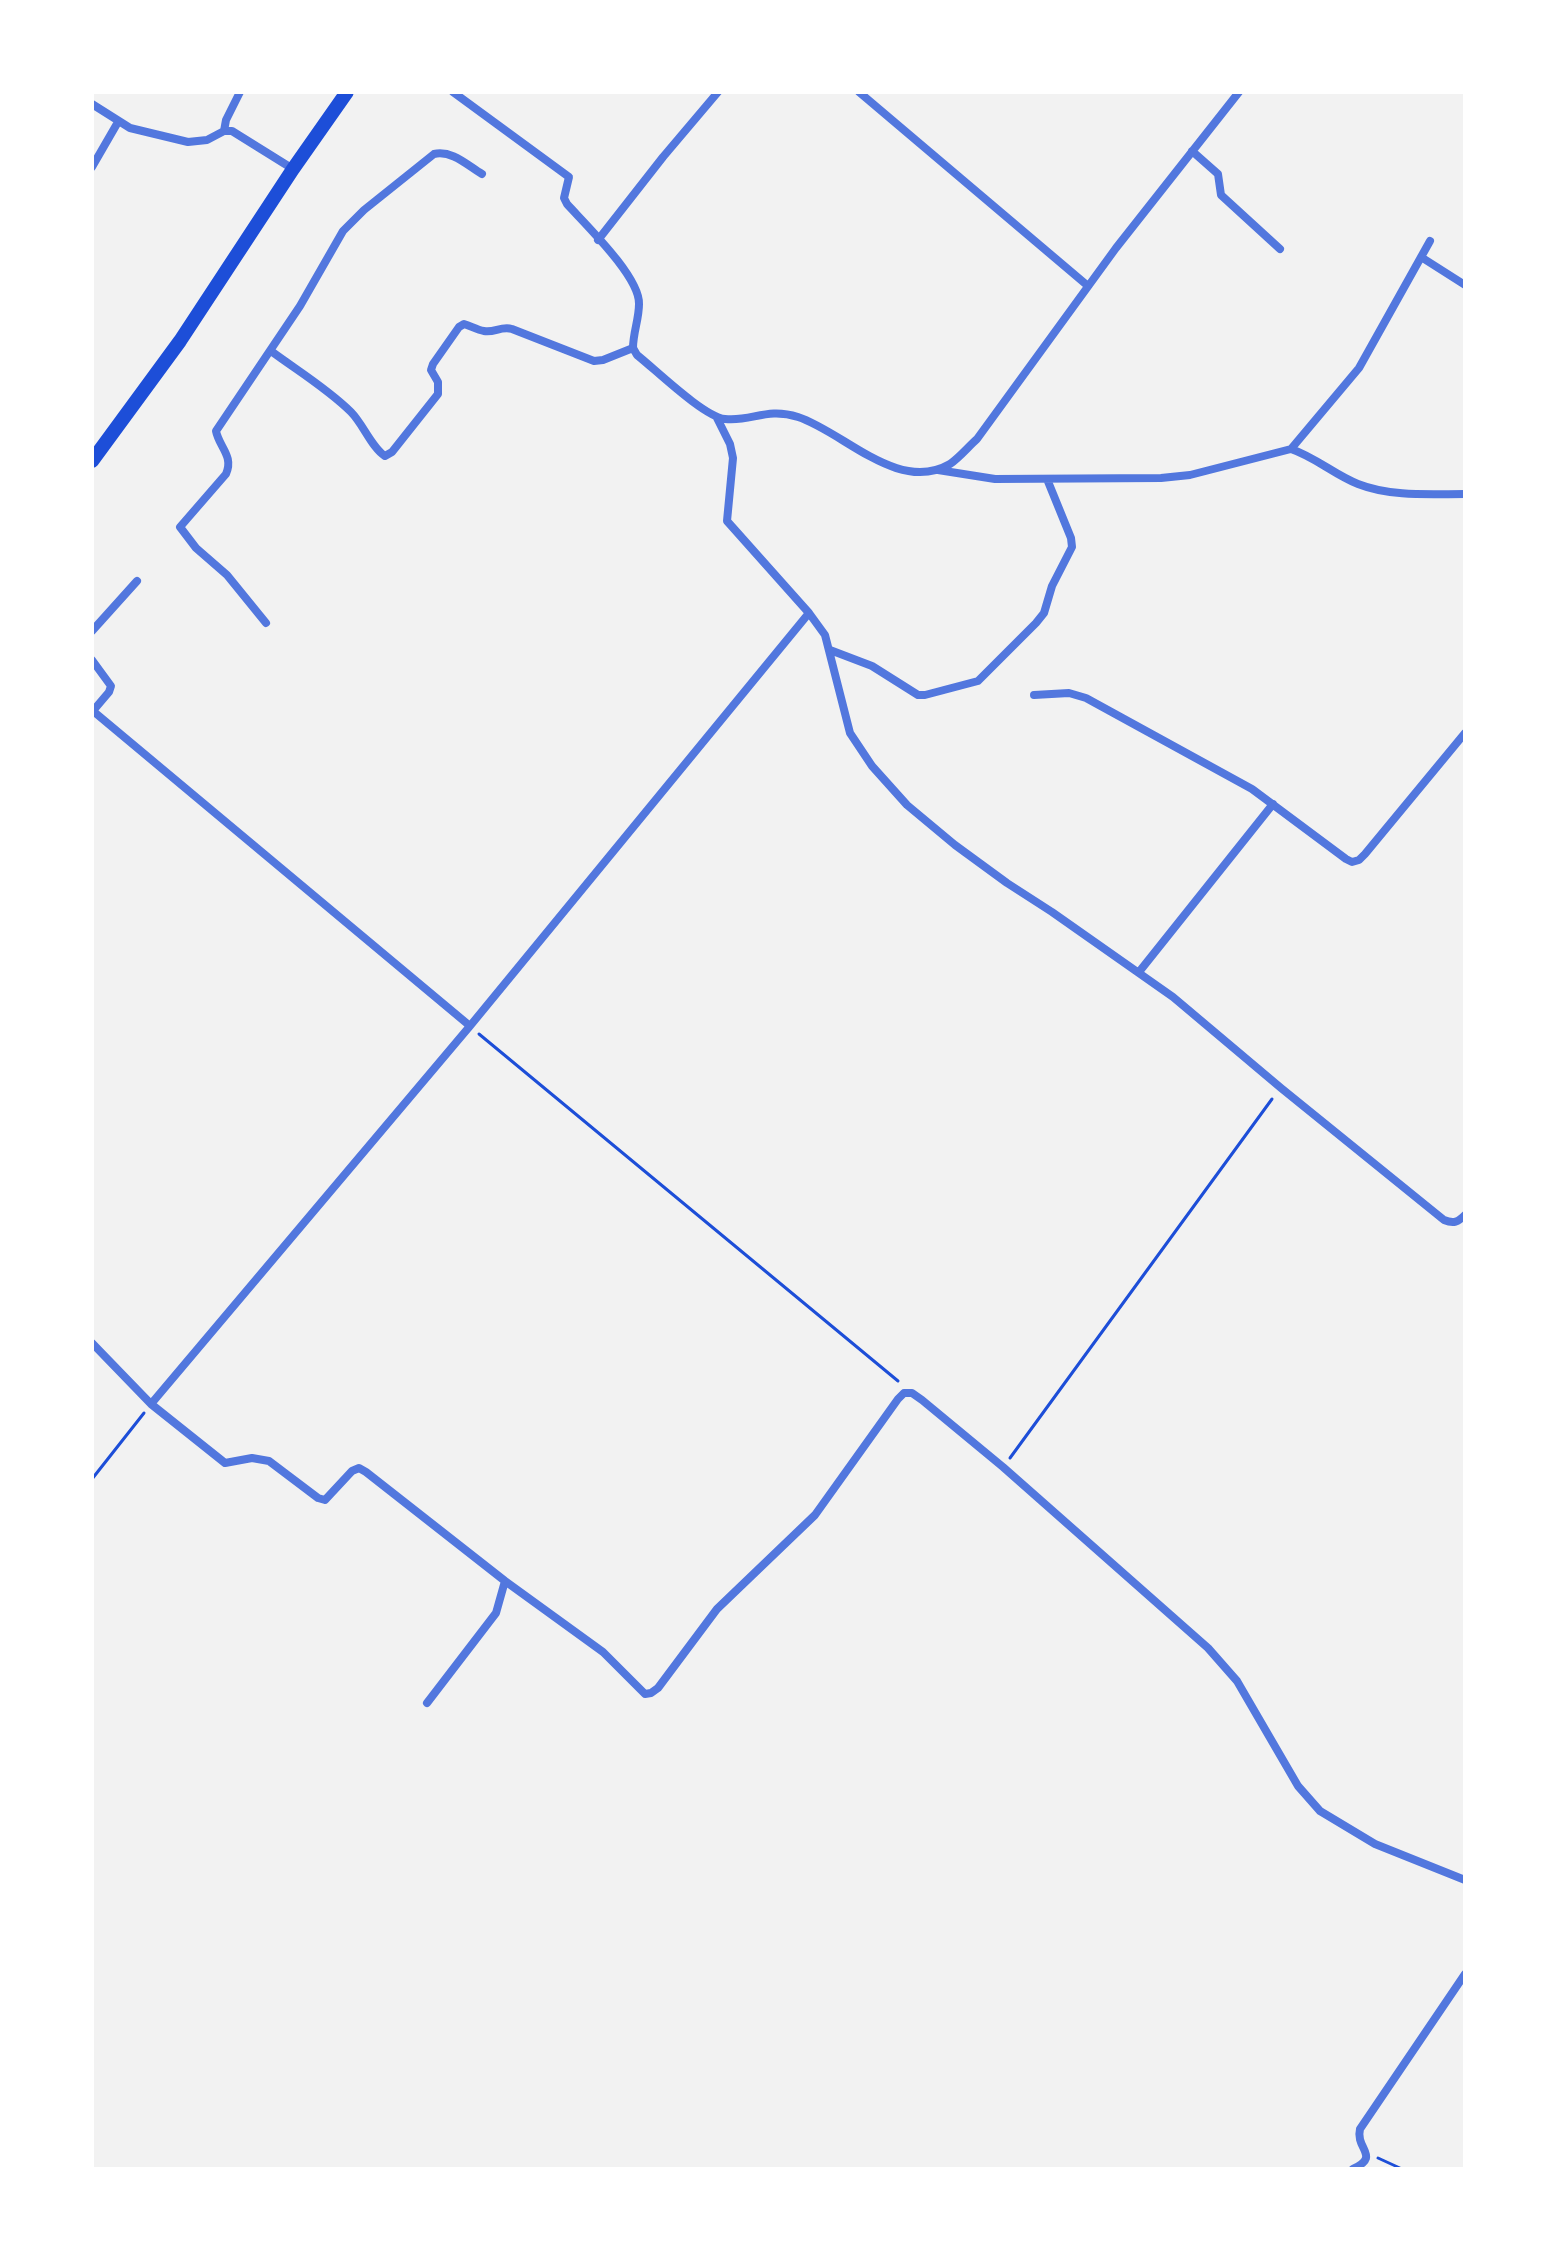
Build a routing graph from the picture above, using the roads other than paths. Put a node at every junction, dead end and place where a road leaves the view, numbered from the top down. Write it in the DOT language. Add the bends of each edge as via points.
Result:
graph roads {
  1 [pos="240,92"];
  2 [pos="347,92"];
  3 [pos="453,92"];
  4 [pos="718,92"];
  5 [pos="859,92"];
  6 [pos="1239,92"];
  7 [pos="92,104"];
  8 [pos="118,122"];
  9 [pos="224,131"];
  10 [pos="1192,151"];
  11 [pos="92,167"];
  12 [pos="293,169"];
  13 [pos="482,174"];
  14 [pos="598,240"];
  15 [pos="1430,241"];
  16 [pos="1280,249"];
  17 [pos="1421,257"];
  18 [pos="1465,285"];
  19 [pos="1088,286"];
  20 [pos="633,348"];
  21 [pos="271,351"];
  22 [pos="717,418"];
  23 [pos="1291,449"];
  24 [pos="92,461"];
  25 [pos="938,469"];
  26 [pos="1047,479"];
  27 [pos="1465,494"];
  28 [pos="137,581"];
  29 [pos="809,613"];
  30 [pos="266,623"];
  31 [pos="92,631"];
  32 [pos="830,650"];
  33 [pos="92,660"];
  34 [pos="1034,695"];
  35 [pos="93,712"];
  36 [pos="1465,733"];
  37 [pos="1273,804"];
  38 [pos="1139,972"];
  39 [pos="470,1026"];
  40 [pos="1465,1215"];
  41 [pos="92,1343"];
  42 [pos="151,1404"];
  43 [pos="505,1581"];
  44 [pos="427,1703"];
  45 [pos="1465,1880"];
  46 [pos="1465,1974"];
  47 [pos="1353,2169"];
  1 -- 9 [label="street"];
  2 -- 12 [label="main road"];
  3 -- 14 [label="street" via="565,172 569,177 564,198"];
  4 -- 14 [label="street"];
  5 -- 19 [label="street"];
  6 -- 10 [label="street"];
  7 -- 8 [label="street"];
  8 -- 9 [label="street" via="188,142"];
  8 -- 11 [label="street"];
  9 -- 12 [label="street" via="237,132"];
  10 -- 16 [label="street" via="1218,174 1221,195"];
  10 -- 19 [label="street"];
  12 -- 24 [label="main road" via="180,341"];
  13 -- 21 [label="street" via="453,156 434,154 364,210 343,231"];
  14 -- 20 [label="street" via="626,271 638,294"];
  15 -- 17 [label="street"];
  17 -- 18 [label="street"];
  17 -- 23 [label="street" via="1359,368"];
  19 -- 25 [label="street" via="977,439"];
  20 -- 21 [label="street" via="594,361 512,329 490,332 464,324 433,364 438,394 385,456 353,413"];
  20 -- 22 [label="street"];
  21 -- 30 [label="street" via="216,431 229,459 226,474 180,527"];
  22 -- 25 [label="street" via="788,415 896,468"];
  22 -- 29 [label="street" via="733,452 727,521"];
  23 -- 26 [label="street" via="1175,477"];
  23 -- 27 [label="street" via="1373,489"];
  25 -- 26 [label="street" via="979,478"];
  26 -- 32 [label="street" via="1071,538 1070,554 1044,613 978,681 918,695 872,666"];
  28 -- 31 [label="street"];
  29 -- 32 [label="street"];
  29 -- 39 [label="street"];
  32 -- 38 [label="street" via="850,733 896,793 986,868"];
  33 -- 35 [label="street" via="111,686"];
  34 -- 37 [label="street" via="1069,693 1086,698"];
  35 -- 39 [label="street"];
  36 -- 37 [label="street" via="1359,860 1346,859"];
  37 -- 38 [label="street"];
  38 -- 40 [label="street" via="1444,1220 1452,1223"];
  39 -- 42 [label="street"];
  41 -- 42 [label="street"];
  42 -- 43 [label="street" via="225,1463 269,1461 318,1498 325,1500 359,1468"];
  43 -- 44 [label="street" via="496,1613"];
  43 -- 45 [label="street" via="603,1652 645,1694 651,1693 717,1609 815,1515 898,1399 912,1393 1224,1664 1298,1786 1320,1811 1390,1851"];
  46 -- 47 [label="street" via="1360,2129 1367,2159"];
}
